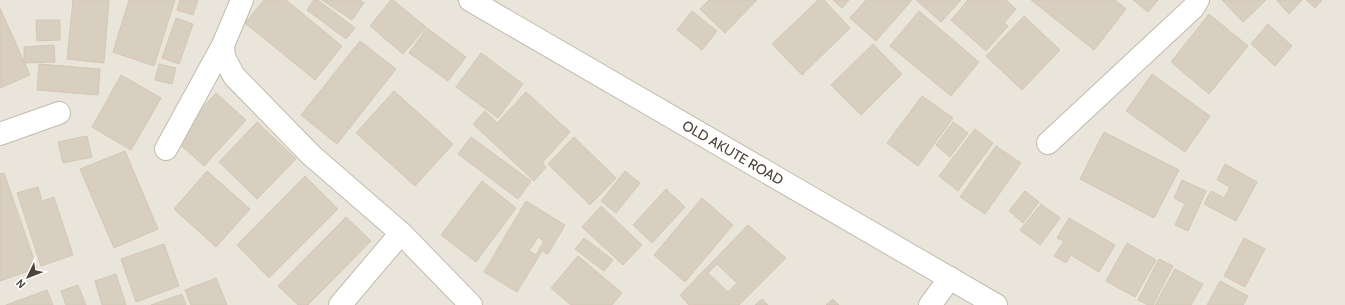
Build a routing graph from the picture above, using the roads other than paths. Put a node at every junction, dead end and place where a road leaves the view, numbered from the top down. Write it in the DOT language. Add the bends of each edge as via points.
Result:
graph roads {
  1 [pos="242,0"];
  2 [pos="470,0"];
  3 [pos="1198,0"];
  4 [pos="222,45"];
  5 [pos="59,113"];
  6 [pos="0,134"];
  7 [pos="1048,143"];
  8 [pos="166,149"];
  9 [pos="402,234"];
  10 [pos="950,278"];
  11 [pos="340,305"];
  12 [pos="471,305"];
  13 [pos="930,305"];
  14 [pos="996,305"];
  1 -- 4 [label="street"];
  2 -- 10 [label="street, OLD AKUTE ROAD"];
  3 -- 7 [label="street" via="1193,8"];
  4 -- 8 [label="street"];
  4 -- 9 [label="street" via="224,57 234,76 311,155"];
  5 -- 6 [label="street"];
  9 -- 11 [label="street"];
  9 -- 12 [label="street"];
  10 -- 13 [label="street"];
  10 -- 14 [label="street, OLD AKUTE ROAD"];
}
